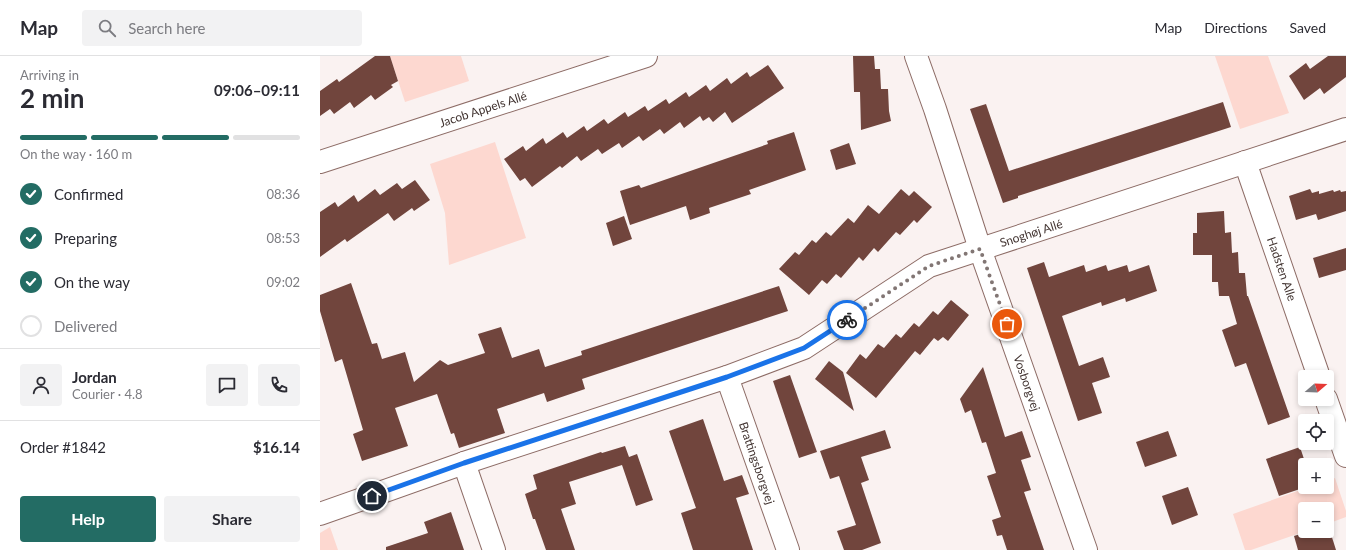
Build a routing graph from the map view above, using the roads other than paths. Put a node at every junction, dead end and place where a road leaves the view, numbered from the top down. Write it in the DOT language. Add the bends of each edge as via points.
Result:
graph roads {
  1 [pos="646,56"];
  2 [pos="916,56"];
  3 [pos="1346,128"];
  4 [pos="320,162"];
  5 [pos="1245,162"];
  6 [pos="980,249"];
  7 [pos="1317,370"];
  8 [pos="727,377"];
  9 [pos="1328,406"];
  10 [pos="1346,456"];
  11 [pos="464,463"];
  12 [pos="320,513"];
  13 [pos="494,550"];
  14 [pos="788,550"];
  15 [pos="1086,550"];
  1 -- 4 [label="street, Jacob Appels Allé"];
  2 -- 6 [label="street, Vosborgvej"];
  3 -- 5 [label="street, Snoghøj Allé"];
  5 -- 6 [label="street, Snoghøj Allé"];
  5 -- 7 [label="street, Hadsten Alle"];
  6 -- 8 [label="street, Snoghøj Allé" via="929,266 804,348"];
  6 -- 15 [label="street, Vosborgvej"];
  8 -- 11 [label="street, Snoghøj Allé"];
  8 -- 14 [label="street, Brattingsborgvej"];
  9 -- 10 [label="street"];
  11 -- 12 [label="street, Snoghøj Allé"];
  11 -- 13 [label="street"];
}
